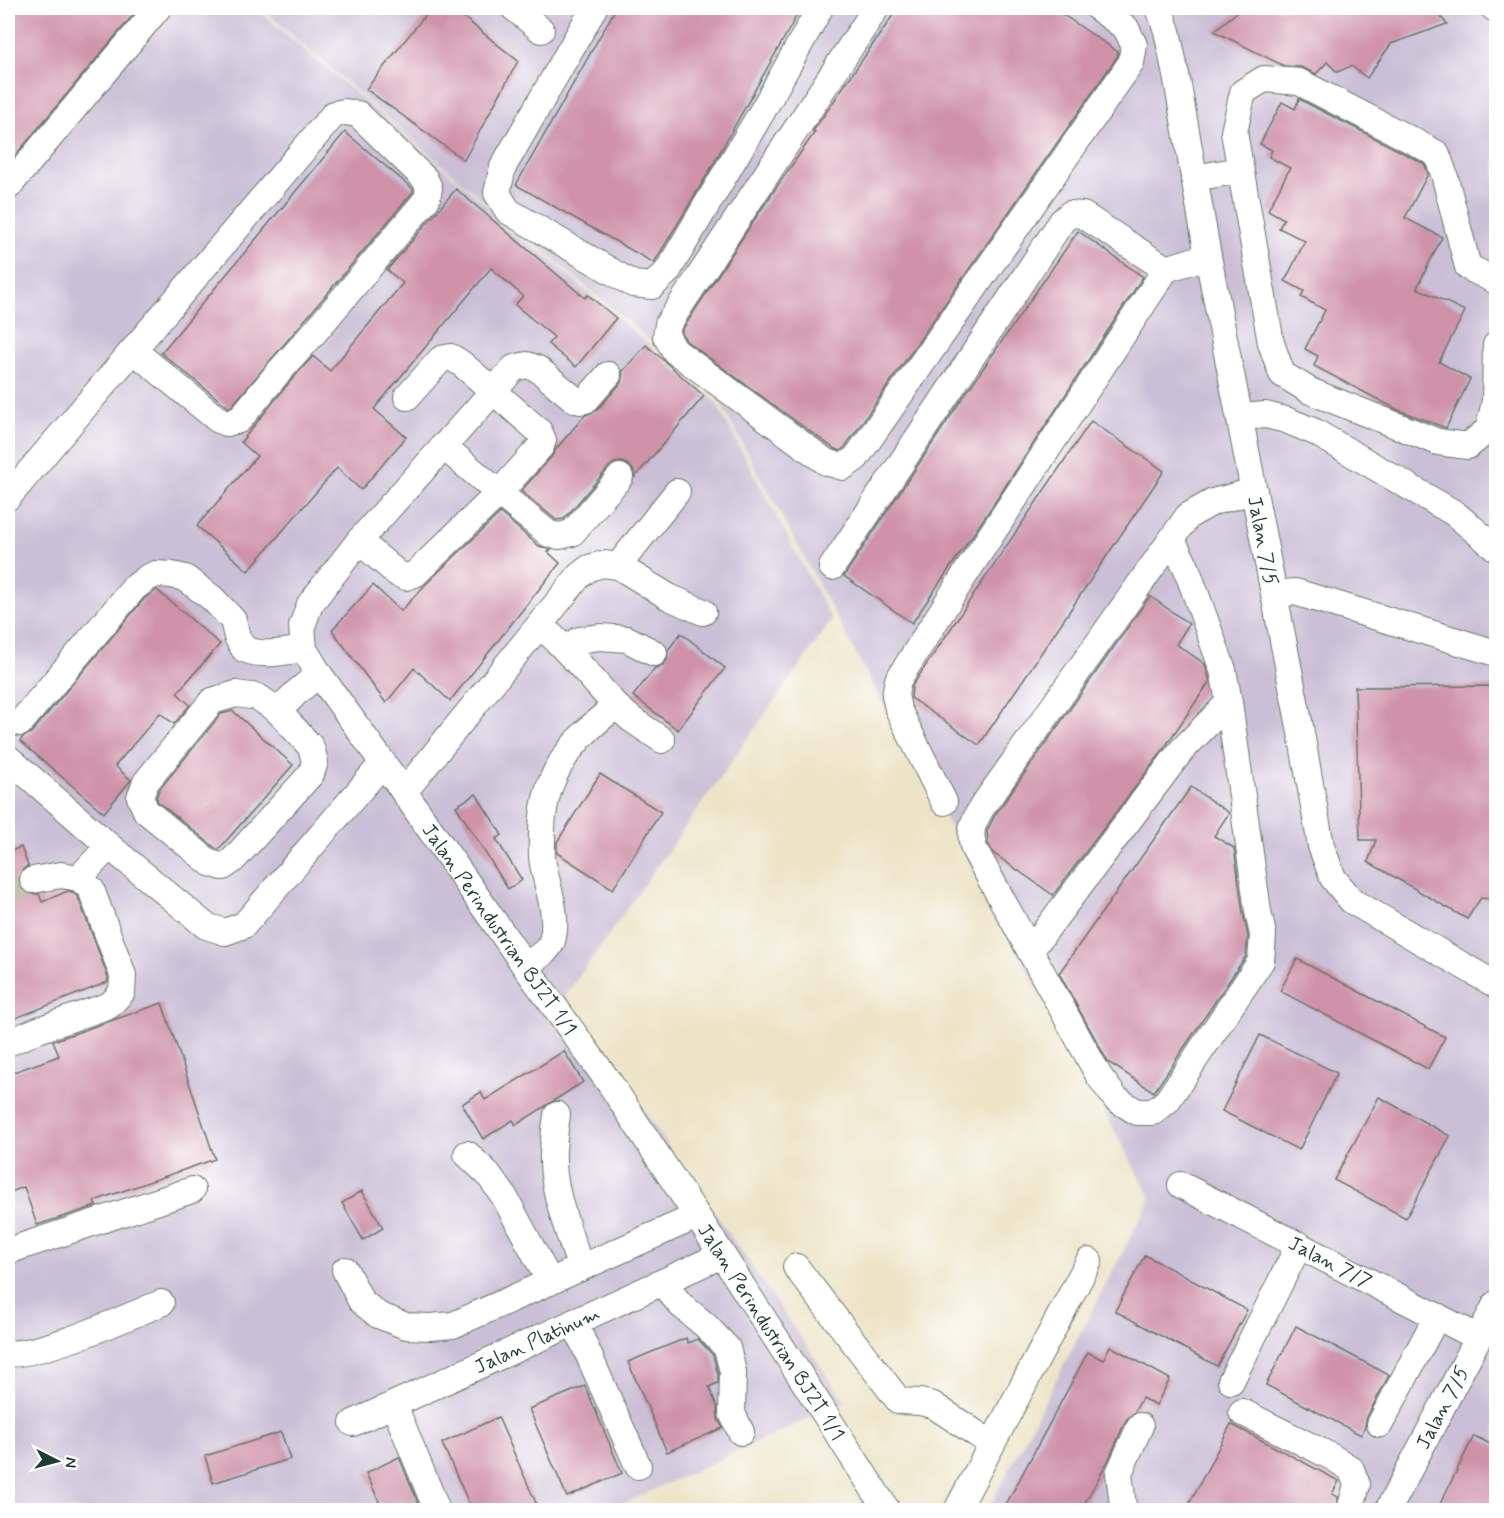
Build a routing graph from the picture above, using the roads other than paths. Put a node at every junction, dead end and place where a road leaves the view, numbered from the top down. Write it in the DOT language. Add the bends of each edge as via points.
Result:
graph roads {
  1 [pos="158,8"];
  2 [pos="514,8"];
  3 [pos="594,8"];
  4 [pos="820,8"];
  5 [pos="876,8"];
  6 [pos="1098,8"];
  7 [pos="1160,8"];
  8 [pos="541,30"];
  9 [pos="1240,170"];
  10 [pos="1194,178"];
  11 [pos="8,187"];
  12 [pos="1208,256"];
  13 [pos="1166,269"];
  14 [pos="1497,281"];
  15 [pos="1497,345"];
  16 [pos="133,350"];
  17 [pos="608,375"];
  18 [pos="494,391"];
  19 [pos="407,398"];
  20 [pos="1240,417"];
  21 [pos="443,446"];
  22 [pos="620,477"];
  23 [pos="1254,491"];
  24 [pos="677,492"];
  25 [pos="499,493"];
  26 [pos="8,497"];
  27 [pos="1172,540"];
  28 [pos="360,541"];
  29 [pos="1497,548"];
  30 [pos="618,566"];
  31 [pos="832,567"];
  32 [pos="1274,594"];
  33 [pos="703,612"];
  34 [pos="539,626"];
  35 [pos="304,649"];
  36 [pos="566,650"];
  37 [pos="654,653"];
  38 [pos="1497,653"];
  39 [pos="319,674"];
  40 [pos="1229,702"];
  41 [pos="616,706"];
  42 [pos="278,711"];
  43 [pos="20,723"];
  44 [pos="662,740"];
  45 [pos="8,758"];
  46 [pos="383,763"];
  47 [pos="404,792"];
  48 [pos="944,802"];
  49 [pos="109,846"];
  50 [pos="79,878"];
  51 [pos="33,880"];
  52 [pos="1030,951"];
  53 [pos="525,966"];
  54 [pos="1497,985"];
  55 [pos="8,1043"];
  56 [pos="557,1115"];
  57 [pos="467,1154"];
  58 [pos="1181,1185"];
  59 [pos="192,1190"];
  60 [pos="697,1216"];
  61 [pos="1299,1245"];
  62 [pos="8,1251"];
  63 [pos="722,1255"];
  64 [pos="1089,1261"];
  65 [pos="796,1267"];
  66 [pos="581,1268"];
  67 [pos="345,1270"];
  68 [pos="550,1282"];
  69 [pos="662,1283"];
  70 [pos="161,1303"];
  71 [pos="1497,1304"];
  72 [pos="1437,1316"];
  73 [pos="574,1322"];
  74 [pos="1479,1338"];
  75 [pos="8,1354"];
  76 [pos="1231,1381"];
  77 [pos="394,1405"];
  78 [pos="1242,1412"];
  79 [pos="353,1424"];
  80 [pos="1380,1424"];
  81 [pos="1140,1426"];
  82 [pos="741,1432"];
  83 [pos="992,1444"];
  84 [pos="638,1466"];
  85 [pos="437,1510"];
  86 [pos="887,1510"];
  87 [pos="957,1510"];
  88 [pos="1120,1510"];
  89 [pos="1350,1510"];
  90 [pos="1388,1510"];
  1 -- 11 [label="street"];
  2 -- 8 [label="street"];
  3 -- 4 [label="street" via="503,167 497,193 508,211 633,284 652,286 667,272"];
  5 -- 6 [label="street" via="668,324 666,336 675,351 760,414 826,462 843,467 856,458 1131,63 1134,45 1126,28"];
  7 -- 10 [label="street, Jalan 7/5"];
  9 -- 10 [label="street"];
  9 -- 14 [label="street" via="1234,132 1243,92 1264,79 1299,82 1437,154 1468,267"];
  9 -- 15 [label="street" via="1271,343 1282,374 1310,391 1438,442 1468,446 1489,429 1495,401"];
  10 -- 12 [label="street, Jalan 7/5"];
  12 -- 13 [label="street"];
  12 -- 20 [label="street, Jalan 7/5"];
  13 -- 31 [label="street" via="1083,215 1070,214 1062,220"];
  13 -- 48 [label="street" via="898,680 898,710"];
  16 -- 16 [label="street" via="217,419 226,423 239,420 426,199 429,188 425,179 358,114 334,114"];
  16 -- 26 [label="street"];
  17 -- 18 [label="street" via="586,400 580,401 527,365 514,368"];
  18 -- 19 [label="street" via="451,357 441,359"];
  18 -- 21 [label="street"];
  18 -- 25 [label="street" via="543,440"];
  20 -- 23 [label="street, Jalan 7/5"];
  20 -- 29 [label="street" via="1266,415 1315,432 1454,513"];
  21 -- 25 [label="street"];
  21 -- 28 [label="street"];
  22 -- 25 [label="street" via="572,532 559,536 549,534"];
  23 -- 27 [label="street" via="1213,502 1188,516"];
  23 -- 32 [label="street, Jalan 7/5"];
  24 -- 30 [label="street"];
  25 -- 28 [label="street" via="416,574 398,574"];
  27 -- 40 [label="street" via="1186,567 1223,670"];
  27 -- 52 [label="street" via="973,823 970,838 974,849"];
  28 -- 35 [label="street" via="310,604 302,626"];
  30 -- 33 [label="street"];
  30 -- 34 [label="street" via="603,564 589,568"];
  32 -- 38 [label="street" via="1295,591"];
  32 -- 54 [label="street, Jalan 7/5" via="1321,846 1333,878 1352,901"];
  34 -- 36 [label="street"];
  34 -- 47 [label="street"];
  35 -- 39 [label="street, Jalan Perindustrian BJ2T 1/1"];
  35 -- 43 [label="street" via="278,653 244,649 233,620 212,598 185,578 156,574 134,588"];
  36 -- 37 [label="street" via="579,640 600,636 627,639"];
  36 -- 41 [label="street"];
  39 -- 42 [label="street"];
  39 -- 46 [label="street, Jalan Perindustrian BJ2T 1/1"];
  40 -- 52 [label="street" via="1181,751"];
  40 -- 52 [label="street" via="1263,935 1262,961 1167,1101 1153,1112 1137,1112 1116,1099"];
  41 -- 44 [label="street"];
  41 -- 53 [label="street" via="592,724 566,753 549,784 542,820 542,862 554,918 553,938 548,950"];
  42 -- 42 [label="street" via="311,747 315,762 310,774 233,860 223,867 210,863 146,811 140,797 146,782 213,701 236,694 258,697"];
  45 -- 49 [label="street"];
  46 -- 47 [label="street, Jalan Perindustrian BJ2T 1/1"];
  46 -- 49 [label="street" via="244,925 225,932 206,926"];
  47 -- 53 [label="street, Jalan Perindustrian BJ2T 1/1"];
  49 -- 50 [label="street"];
  50 -- 51 [label="street" via="61,874"];
  50 -- 55 [label="street" via="91,889 123,975 122,992 110,1005"];
  53 -- 60 [label="street, Jalan Perindustrian BJ2T 1/1" via="611,1085"];
  56 -- 66 [label="street" via="553,1165"];
  57 -- 68 [label="street" via="504,1196"];
  58 -- 61 [label="street, Jalan 7/7"];
  59 -- 62 [label="street"];
  60 -- 63 [label="street, Jalan Perindustrian BJ2T 1/1"];
  60 -- 66 [label="street"];
  61 -- 72 [label="street, Jalan 7/7"];
  61 -- 76 [label="street"];
  63 -- 69 [label="street, Jalan Platinum"];
  63 -- 86 [label="street, Jalan Perindustrian BJ2T 1/1"];
  64 -- 83 [label="street"];
  65 -- 83 [label="street" via="899,1401 933,1405"];
  66 -- 68 [label="street"];
  67 -- 68 [label="street" via="361,1301 378,1315 406,1326 430,1328 453,1325"];
  69 -- 73 [label="street, Jalan Platinum"];
  69 -- 82 [label="street" via="727,1348 733,1372 732,1413"];
  70 -- 75 [label="street" via="48,1347"];
  71 -- 74 [label="street, Jalan 7/5"];
  72 -- 74 [label="street, Jalan 7/7"];
  72 -- 80 [label="street"];
  73 -- 77 [label="street, Jalan Platinum"];
  73 -- 84 [label="street"];
  74 -- 90 [label="street, Jalan 7/5"];
  77 -- 79 [label="street, Jalan Platinum"];
  77 -- 85 [label="street"];
  78 -- 89 [label="street" via="1351,1469 1357,1485"];
  81 -- 88 [label="street" via="1119,1473 1124,1505"];
  83 -- 87 [label="street"];
}
